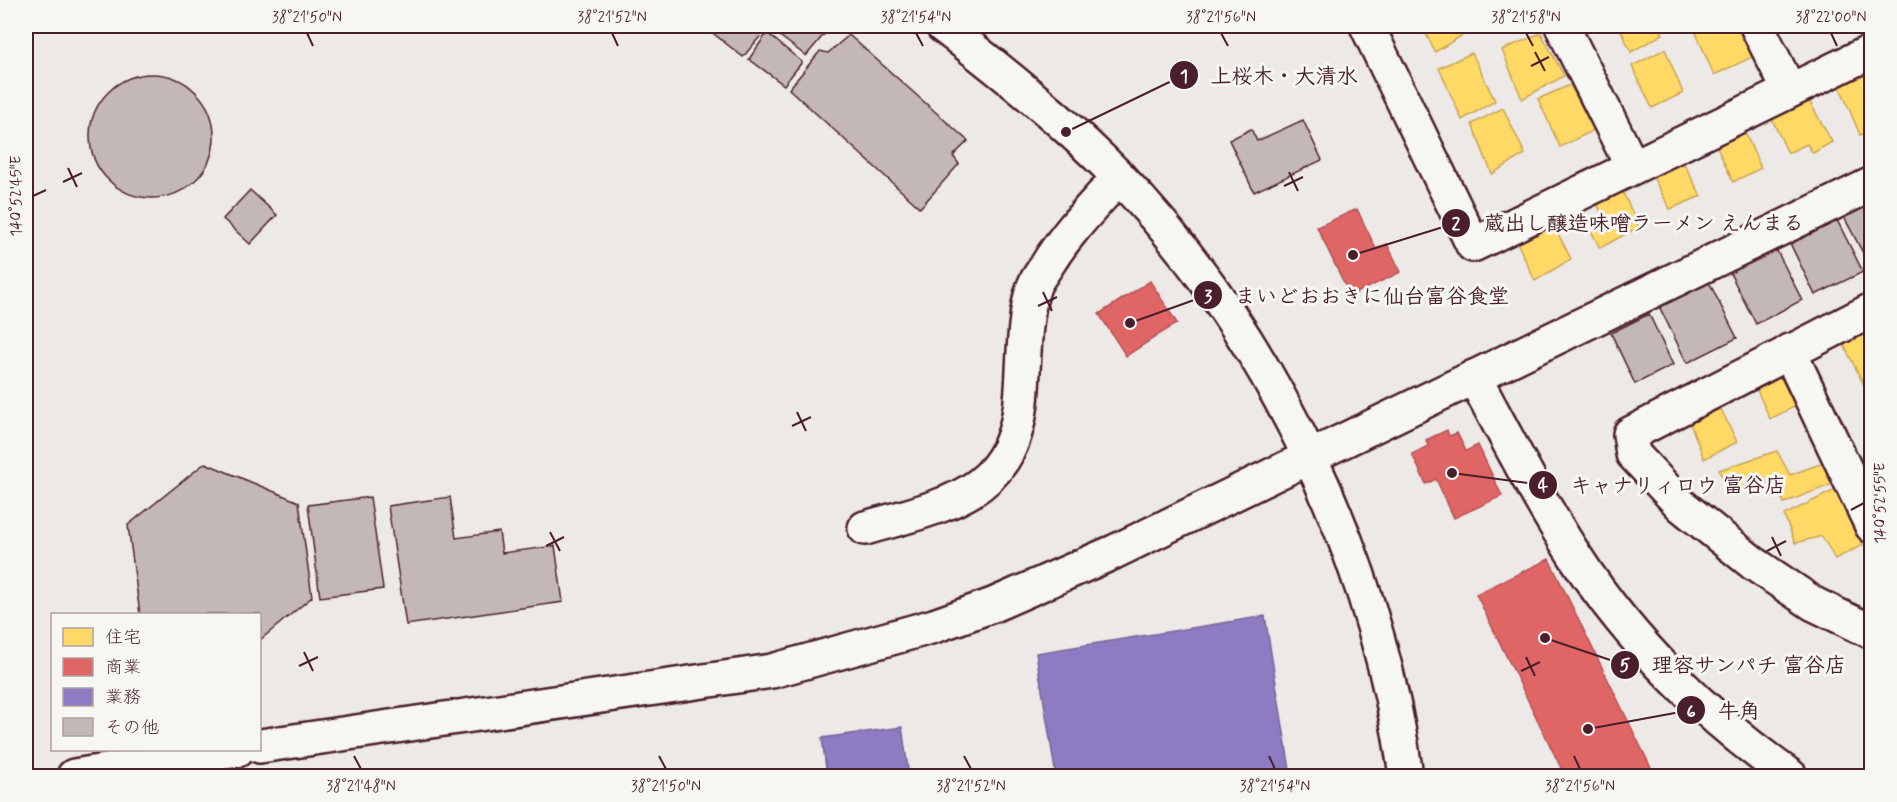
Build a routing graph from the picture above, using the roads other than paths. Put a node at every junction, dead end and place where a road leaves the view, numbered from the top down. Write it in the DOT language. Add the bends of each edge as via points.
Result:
graph roads {
  1 [pos="943,26"];
  2 [pos="1367,26"];
  3 [pos="1562,26"];
  4 [pos="1757,26"];
  5 [pos="1872,51"];
  6 [pos="1789,90"];
  7 [pos="1632,166"];
  8 [pos="1119,177"];
  9 [pos="1872,184"];
  10 [pos="1872,310"];
  11 [pos="1789,351"];
  12 [pos="1474,377"];
  13 [pos="1309,457"];
  14 [pos="1872,526"];
  15 [pos="865,528"];
  16 [pos="1872,632"];
  17 [pos="261,746"];
  18 [pos="231,751"];
  19 [pos="74,777"];
  20 [pos="1407,777"];
  21 [pos="1790,777"];
  1 -- 8 [label="street" via="1021,87"];
  2 -- 7 [label="street" via="1473,245"];
  3 -- 7 [label="street"];
  4 -- 6 [label="street"];
  5 -- 6 [label="street"];
  6 -- 7 [label="street"];
  8 -- 13 [label="street" via="1205,280 1251,349"];
  8 -- 15 [label="street" via="1064,237 1033,288 1024,348 1021,415 1007,455 978,488 938,507"];
  9 -- 12 [label="street"];
  10 -- 11 [label="street"];
  11 -- 14 [label="street"];
  11 -- 16 [label="street" via="1630,434 1633,454 1682,506 1753,563 1814,604"];
  12 -- 13 [label="street"];
  12 -- 21 [label="street" via="1578,561 1625,624 1755,752"];
  13 -- 17 [label="street" via="1113,552 993,604 864,648 761,673"];
  13 -- 20 [label="street" via="1376,629 1398,715"];
  18 -- 19 [label="street"];
}
